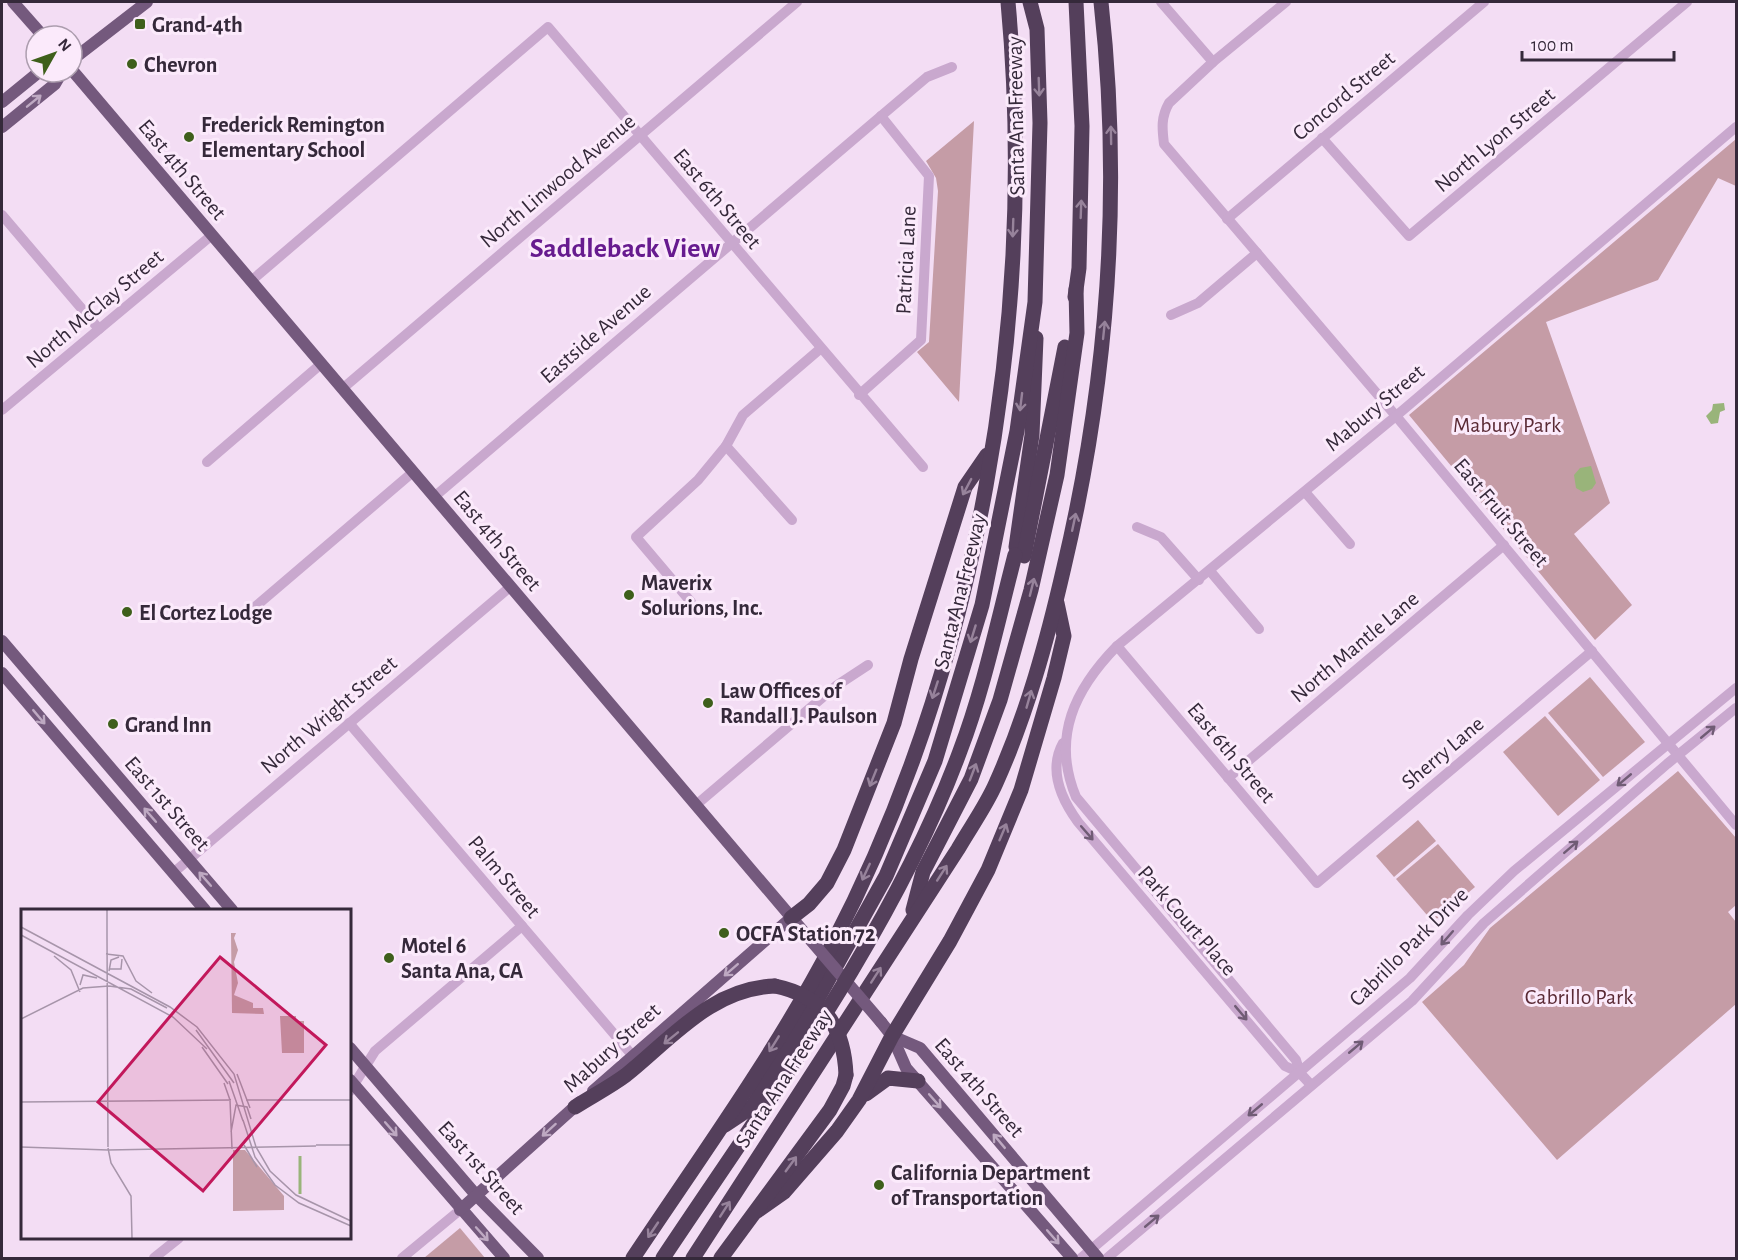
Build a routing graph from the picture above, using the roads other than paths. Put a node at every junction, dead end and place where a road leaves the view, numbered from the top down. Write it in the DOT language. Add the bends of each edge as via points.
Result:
graph roads {
  1 [pos="13,2"];
  2 [pos="147,2"];
  3 [pos="797,2"];
  4 [pos="1008,2"];
  5 [pos="1030,2"];
  6 [pos="1039,2"];
  7 [pos="1076,2"];
  8 [pos="1101,2"];
  9 [pos="1161,2"];
  10 [pos="1286,2"];
  11 [pos="1484,2"];
  12 [pos="1687,2"];
  13 [pos="32,24"];
  14 [pos="1037,29"];
  15 [pos="84,51"];
  16 [pos="1213,62"];
  17 [pos="951,67"];
  18 [pos="24,84"];
  19 [pos="55,84"];
  20 [pos="84,84"];
  21 [pos="2,102"];
  22 [pos="881,116"];
  23 [pos="2,127"];
  24 [pos="1737,127"];
  25 [pos="639,135"];
  26 [pos="1322,138"];
  27 [pos="2,215"];
  28 [pos="1227,219"];
  29 [pos="212,235"];
  30 [pos="730,243"];
  31 [pos="1257,254"];
  32 [pos="251,281"];
  33 [pos="1076,289"];
  34 [pos="1035,302"];
  35 [pos="1171,315"];
  36 [pos="99,328"];
  37 [pos="820,349"];
  38 [pos="321,364"];
  39 [pos="342,389"];
  40 [pos="859,395"];
  41 [pos="2,410"];
  42 [pos="1396,416"];
  43 [pos="726,446"];
  44 [pos="991,449"];
  45 [pos="207,462"];
  46 [pos="923,467"];
  47 [pos="413,472"];
  48 [pos="1305,492"];
  49 [pos="434,497"];
  50 [pos="792,520"];
  51 [pos="1137,527"];
  52 [pos="1350,544"];
  53 [pos="1504,545"];
  54 [pos="1020,555"];
  55 [pos="1210,571"];
  56 [pos="1199,580"];
  57 [pos="510,587"];
  58 [pos="1056,600"];
  59 [pos="691,602"];
  60 [pos="256,606"];
  61 [pos="1259,629"];
  62 [pos="2,640"];
  63 [pos="1117,646"];
  64 [pos="1592,651"];
  65 [pos="868,665"];
  66 [pos="2,673"];
  67 [pos="1737,688"];
  68 [pos="1737,708"];
  69 [pos="349,723"];
  70 [pos="1669,743"];
  71 [pos="1679,755"];
  72 [pos="1228,778"];
  73 [pos="1063,781"];
  74 [pos="696,805"];
  75 [pos="1737,825"];
  76 [pos="189,859"];
  77 [pos="1514,871"];
  78 [pos="172,873"];
  79 [pos="1317,883"];
  80 [pos="1527,885"];
  81 [pos="204,909"];
  82 [pos="231,909"];
  83 [pos="791,918"];
  84 [pos="910,922"];
  85 [pos="522,926"];
  86 [pos="892,1036"];
  87 [pos="351,1049"];
  88 [pos="632,1055"];
  89 [pos="365,1066"];
  90 [pos="1300,1072"];
  91 [pos="918,1081"];
  92 [pos="1311,1084"];
  93 [pos="351,1085"];
  94 [pos="859,1100"];
  95 [pos="575,1107"];
  96 [pos="721,1129"];
  97 [pos="476,1195"];
  98 [pos="460,1209"];
  99 [pos="757,1211"];
  100 [pos="177,1239"];
  101 [pos="1090,1256"];
  102 [pos="153,1258"];
  103 [pos="402,1258"];
  104 [pos="504,1258"];
  105 [pos="538,1258"];
  106 [pos="633,1258"];
  107 [pos="663,1258"];
  108 [pos="674,1258"];
  109 [pos="693,1258"];
  110 [pos="721,1258"];
  111 [pos="1072,1258"];
  112 [pos="1107,1258"];
  1 -- 13 [label="main road"];
  2 -- 15 [label="main road"];
  3 -- 25 [label="street, North Linwood Avenue"];
  4 -- 44 [label="highway, Santa Ana Freeway, one-way" via="1016,149 1006,333"];
  5 -- 14 [label="highway, Santa Ana Freeway"];
  6 -- 14 [label="highway"];
  33 -- 7 [label="highway, one-way" via="1083,126"];
  58 -- 8 [label="highway, Santa Ana Freeway, one-way" via="1083,485 1106,312 1112,200 1111,124"];
  9 -- 16 [label="street"];
  10 -- 16 [label="street"];
  11 -- 26 [label="street, Concord Street"];
  12 -- 26 [label="street, North Lyon Street" via="1409,236"];
  14 -- 34 [label="highway, Santa Ana Freeway, one-way"];
  16 -- 28 [label="street, East Fruit Street" via="1164,111 1161,126 1164,144"];
  17 -- 22 [label="street, Eastside Avenue" via="927,77"];
  18 -- 21 [label="main road"];
  23 -- 19 [label="main road, one-way"];
  20 -- 29 [label="main road, East 4th Street"];
  22 -- 30 [label="street, Eastside Avenue"];
  22 -- 40 [label="street, Patricia Lane" via="928,176 921,340"];
  24 -- 42 [label="street, Mabury Street"];
  25 -- 30 [label="street, East 6th Street"];
  25 -- 32 [label="street, East 6th Street" via="548,27"];
  25 -- 39 [label="street, North Linwood Avenue"];
  26 -- 28 [label="street, Concord Street"];
  27 -- 36 [label="street"];
  28 -- 31 [label="street, East Fruit Street"];
  29 -- 32 [label="main road, East 4th Street"];
  29 -- 36 [label="street, North McClay Street"];
  30 -- 37 [label="street, East 6th Street"];
  30 -- 49 [label="street, Eastside Avenue"];
  31 -- 35 [label="street" via="1198,303"];
  31 -- 42 [label="street, East Fruit Street"];
  32 -- 38 [label="main road, East 4th Street"];
  33 -- 54 [label="highway"];
  84 -- 33 [label="highway, Santa Ana Freeway, one-way" via="923,872 970,779 1000,700 1031,590 1057,475 1077,333"];
  34 -- 54 [label="highway" via="1032,435"];
  34 -- 96 [label="highway, Santa Ana Freeway, one-way" via="1017,431 982,605 935,760 886,876 808,1017 752,1107"];
  36 -- 41 [label="street, North McClay Street"];
  37 -- 40 [label="street, East 6th Street"];
  37 -- 43 [label="street" via="743,415"];
  38 -- 39 [label="main road, East 4th Street"];
  38 -- 45 [label="street"];
  39 -- 47 [label="main road, East 4th Street"];
  40 -- 46 [label="street"];
  42 -- 48 [label="street, Mabury Street"];
  42 -- 53 [label="street, East Fruit Street"];
  43 -- 50 [label="street"];
  43 -- 59 [label="street" via="698,480 636,537"];
  44 -- 83 [label="highway, one-way" via="965,487 894,723 844,849 827,883"];
  44 -- 96 [label="highway, Santa Ana Freeway, one-way" via="972,556 950,643 884,833 832,945"];
  47 -- 49 [label="main road, East 4th Street"];
  47 -- 60 [label="street"];
  48 -- 52 [label="street"];
  48 -- 55 [label="street, Mabury Street"];
  49 -- 57 [label="main road, East 4th Street"];
  51 -- 56 [label="street" via="1161,537"];
  53 -- 64 [label="street, East Fruit Street"];
  53 -- 72 [label="street, North Mantle Lane"];
  54 -- 107 [label="highway, bridge" via="960,751 898,888 843,983"];
  54 -- 108 [label="highway, bridge" via="999,654 967,752 906,891 858,979"];
  55 -- 56 [label="street, Mabury Street"];
  55 -- 61 [label="street"];
  56 -- 63 [label="street, Mabury Street"];
  57 -- 69 [label="street, North Wright Street"];
  57 -- 74 [label="main road, East 4th Street"];
  84 -- 58 [label="highway, Santa Ana Freeway, one-way" via="995,785 1027,708"];
  86 -- 58 [label="highway, one-way" via="977,890 1021,790 1064,636"];
  76 -- 62 [label="main road, East 1st Street, one-way"];
  63 -- 72 [label="street, East 6th Street"];
  63 -- 73 [label="street, Mabury Street" via="1092,671 1079,692 1058,760"];
  64 -- 70 [label="street, East Fruit Street"];
  64 -- 79 [label="street, Sherry Lane"];
  65 -- 74 [label="street" via="836,686"];
  66 -- 78 [label="main road, East 1st Street, one-way"];
  67 -- 70 [label="street, Cabrillo Park Drive"];
  71 -- 68 [label="street, Cabrillo Park Drive, one-way"];
  69 -- 76 [label="street, North Wright Street"];
  69 -- 85 [label="street, Palm Street"];
  70 -- 71 [label="street, East Fruit Street"];
  70 -- 77 [label="street, Cabrillo Park Drive, one-way"];
  71 -- 75 [label="street, East Fruit Street"];
  80 -- 71 [label="street, Cabrillo Park Drive, one-way"];
  72 -- 79 [label="street, East 6th Street"];
  73 -- 90 [label="street, Park Court Place" via="1065,804 1078,822 1286,1066"];
  74 -- 83 [label="main road, East 4th Street"];
  76 -- 78 [label="street, North Wright Street"];
  82 -- 76 [label="main road, East 1st Street, one-way"];
  77 -- 80 [label="street"];
  77 -- 90 [label="street, Cabrillo Park Drive, one-way" via="1410,978"];
  78 -- 81 [label="main road, East 1st Street"];
  92 -- 80 [label="street, Cabrillo Park Drive, one-way" via="1412,1001 1484,923"];
  83 -- 86 [label="main road, East 4th Street, bridge"];
  83 -- 88 [label="main road, Mabury Street, one-way"];
  109 -- 84 [label="highway, Santa Ana Freeway, one-way"];
  85 -- 88 [label="street, Palm Street"];
  85 -- 89 [label="street" via="375,1052"];
  86 -- 91 [label="main road, East 4th Street" via="906,1068"];
  86 -- 94 [label="highway"];
  101 -- 86 [label="main road, East 4th Street, one-way" via="920,1048"];
  87 -- 89 [label="main road, East 1st Street"];
  88 -- 95 [label="main road, Mabury Street"];
  89 -- 93 [label="street"];
  89 -- 97 [label="main road, East 1st Street"];
  90 -- 92 [label="street, Park Court Place"];
  90 -- 101 [label="street, Cabrillo Park Drive, one-way"];
  91 -- 94 [label="highway" via="888,1078"];
  91 -- 111 [label="main road, East 4th Street, one-way"];
  112 -- 92 [label="street, Cabrillo Park Drive, one-way"];
  93 -- 98 [label="main road, East 1st Street, one-way"];
  94 -- 99 [label="highway" via="784,1192"];
  95 -- 97 [label="main road, Mabury Street, one-way"];
  99 -- 95 [label="highway, one-way, bridge" via="830,1110 846,1075 842,1042 823,1009 790,990 775,986 743,990 716,1000 623,1077"];
  96 -- 106 [label="highway, Santa Ana Freeway, one-way"];
  97 -- 98 [label="main road, Mabury Street"];
  97 -- 105 [label="main road, East 1st Street"];
  98 -- 103 [label="street"];
  98 -- 104 [label="main road, East 1st Street, one-way"];
  99 -- 110 [label="highway"];
  100 -- 102 [label="street"];
}
